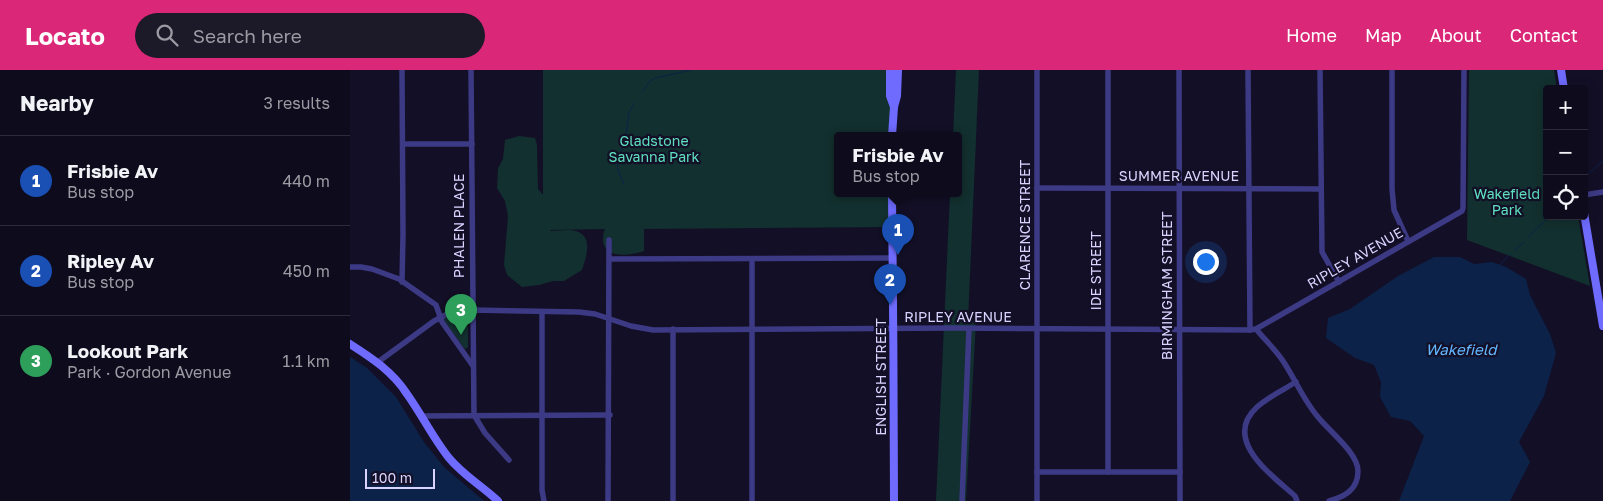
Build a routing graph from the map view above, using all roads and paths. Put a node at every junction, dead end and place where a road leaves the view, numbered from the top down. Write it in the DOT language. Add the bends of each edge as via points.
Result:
graph roads {
  1 [pos="402,70"];
  2 [pos="471,70"];
  3 [pos="890,70"];
  4 [pos="898,70"];
  5 [pos="1038,70"];
  6 [pos="1108,70"];
  7 [pos="1179,70"];
  8 [pos="1248,70"];
  9 [pos="1320,70"];
  10 [pos="1392,70"];
  11 [pos="1464,70"];
  12 [pos="1561,70"];
  13 [pos="1563,85"];
  14 [pos="894,107"];
  15 [pos="892,132"];
  16 [pos="403,144"];
  17 [pos="472,144"];
  18 [pos="1037,188"];
  19 [pos="1109,188"];
  20 [pos="1179,189"];
  21 [pos="1250,189"];
  22 [pos="1321,189"];
  23 [pos="1603,192"];
  24 [pos="1588,194"];
  25 [pos="892,197"];
  26 [pos="1585,220"];
  27 [pos="610,240"];
  28 [pos="1408,242"];
  29 [pos="892,258"];
  30 [pos="752,259"];
  31 [pos="610,260"];
  32 [pos="350,266"];
  33 [pos="402,282"];
  34 [pos="1339,282"];
  35 [pos="472,310"];
  36 [pos="542,312"];
  37 [pos="441,317"];
  38 [pos="610,319"];
  39 [pos="1603,326"];
  40 [pos="752,329"];
  41 [pos="894,329"];
  42 [pos="673,330"];
  43 [pos="969,330"];
  44 [pos="1037,330"];
  45 [pos="1109,330"];
  46 [pos="1253,330"];
  47 [pos="1180,331"];
  48 [pos="350,344"];
  49 [pos="378,362"];
  50 [pos="472,366"];
  51 [pos="1296,382"];
  52 [pos="474,415"];
  53 [pos="542,415"];
  54 [pos="610,415"];
  55 [pos="421,416"];
  56 [pos="509,460"];
  57 [pos="1037,472"];
  58 [pos="1108,472"];
  59 [pos="1180,472"];
  60 [pos="498,501"];
  61 [pos="544,501"];
  62 [pos="608,501"];
  63 [pos="673,501"];
  64 [pos="752,501"];
  65 [pos="894,501"];
  66 [pos="962,501"];
  67 [pos="1037,501"];
  68 [pos="1180,501"];
  69 [pos="1297,501"];
  70 [pos="1328,501"];
  1 -- 16 [label="street"];
  2 -- 17 [label="street, PHALEN PLACE"];
  3 -- 14 [label="street" via="890,96"];
  4 -- 14 [label="street"];
  5 -- 18 [label="street, CLARENCE STREET"];
  6 -- 19 [label="street, IDE STREET"];
  7 -- 20 [label="street, BIRMINGHAM STREET"];
  8 -- 21 [label="street"];
  9 -- 22 [label="street"];
  10 -- 28 [label="street" via="1393,203 1396,218"];
  11 -- 28 [label="street, RIPLEY AVENUE" via="1463,208"];
  12 -- 13 [label="street"];
  14 -- 15 [label="street"];
  16 -- 17 [label="street"];
  16 -- 33 [label="street"];
  17 -- 35 [label="street, PHALEN PLACE"];
  18 -- 19 [label="street, SUMMER AVENUE"];
  18 -- 44 [label="street, CLARENCE STREET"];
  19 -- 20 [label="street, SUMMER AVENUE"];
  19 -- 45 [label="street, IDE STREET"];
  20 -- 21 [label="street, SUMMER AVENUE"];
  20 -- 47 [label="street, BIRMINGHAM STREET"];
  21 -- 22 [label="street, SUMMER AVENUE"];
  21 -- 46 [label="street"];
  22 -- 34 [label="street" via="1322,252"];
  23 -- 24 [label="street"];
  25 -- 29 [label="street, ENGLISH STREET"];
  26 -- 39 [label="street"];
  27 -- 31 [label="street"];
  28 -- 34 [label="street, RIPLEY AVENUE"];
  29 -- 30 [label="street"];
  29 -- 41 [label="street, ENGLISH STREET"];
  30 -- 31 [label="street"];
  30 -- 40 [label="street"];
  31 -- 38 [label="street"];
  32 -- 33 [label="street" via="372,269"];
  33 -- 37 [label="street" via="436,305"];
  34 -- 46 [label="street, RIPLEY AVENUE"];
  35 -- 36 [label="street, RIPLEY AVENUE"];
  35 -- 37 [label="street, RIPLEY AVENUE" via="453,311"];
  35 -- 50 [label="street, PHALEN PLACE"];
  36 -- 38 [label="street, RIPLEY AVENUE" via="578,312"];
  36 -- 53 [label="street"];
  37 -- 49 [label="street, RIPLEY AVENUE"];
  37 -- 50 [label="street"];
  38 -- 42 [label="street, RIPLEY AVENUE" via="653,330"];
  38 -- 54 [label="street"];
  40 -- 41 [label="street, RIPLEY AVENUE"];
  40 -- 42 [label="street, RIPLEY AVENUE"];
  40 -- 64 [label="street"];
  41 -- 43 [label="street, RIPLEY AVENUE"];
  41 -- 65 [label="street, ENGLISH STREET"];
  42 -- 63 [label="street"];
  43 -- 44 [label="street, RIPLEY AVENUE"];
  43 -- 66 [label="street"];
  44 -- 45 [label="street, RIPLEY AVENUE"];
  44 -- 57 [label="street, CLARENCE STREET"];
  45 -- 47 [label="street, RIPLEY AVENUE"];
  45 -- 58 [label="street, IDE STREET"];
  46 -- 47 [label="street, RIPLEY AVENUE"];
  46 -- 51 [label="street" via="1282,360"];
  47 -- 59 [label="street, BIRMINGHAM STREET"];
  48 -- 49 [label="street"];
  49 -- 55 [label="street" via="407,393"];
  50 -- 52 [label="street, PHALEN PLACE"];
  51 -- 69 [label="street" via="1257,407 1250,416 1246,434 1248,448 1254,458"];
  51 -- 70 [label="street" via="1316,415 1351,453 1358,466 1358,476 1351,490"];
  52 -- 53 [label="street"];
  52 -- 55 [label="street"];
  52 -- 56 [label="street"];
  53 -- 54 [label="street"];
  53 -- 61 [label="street"];
  54 -- 62 [label="street"];
  55 -- 60 [label="street" via="449,458"];
  57 -- 58 [label="street"];
  57 -- 67 [label="street, CLARENCE STREET"];
  58 -- 59 [label="street"];
  59 -- 68 [label="street, BIRMINGHAM STREET"];
}
